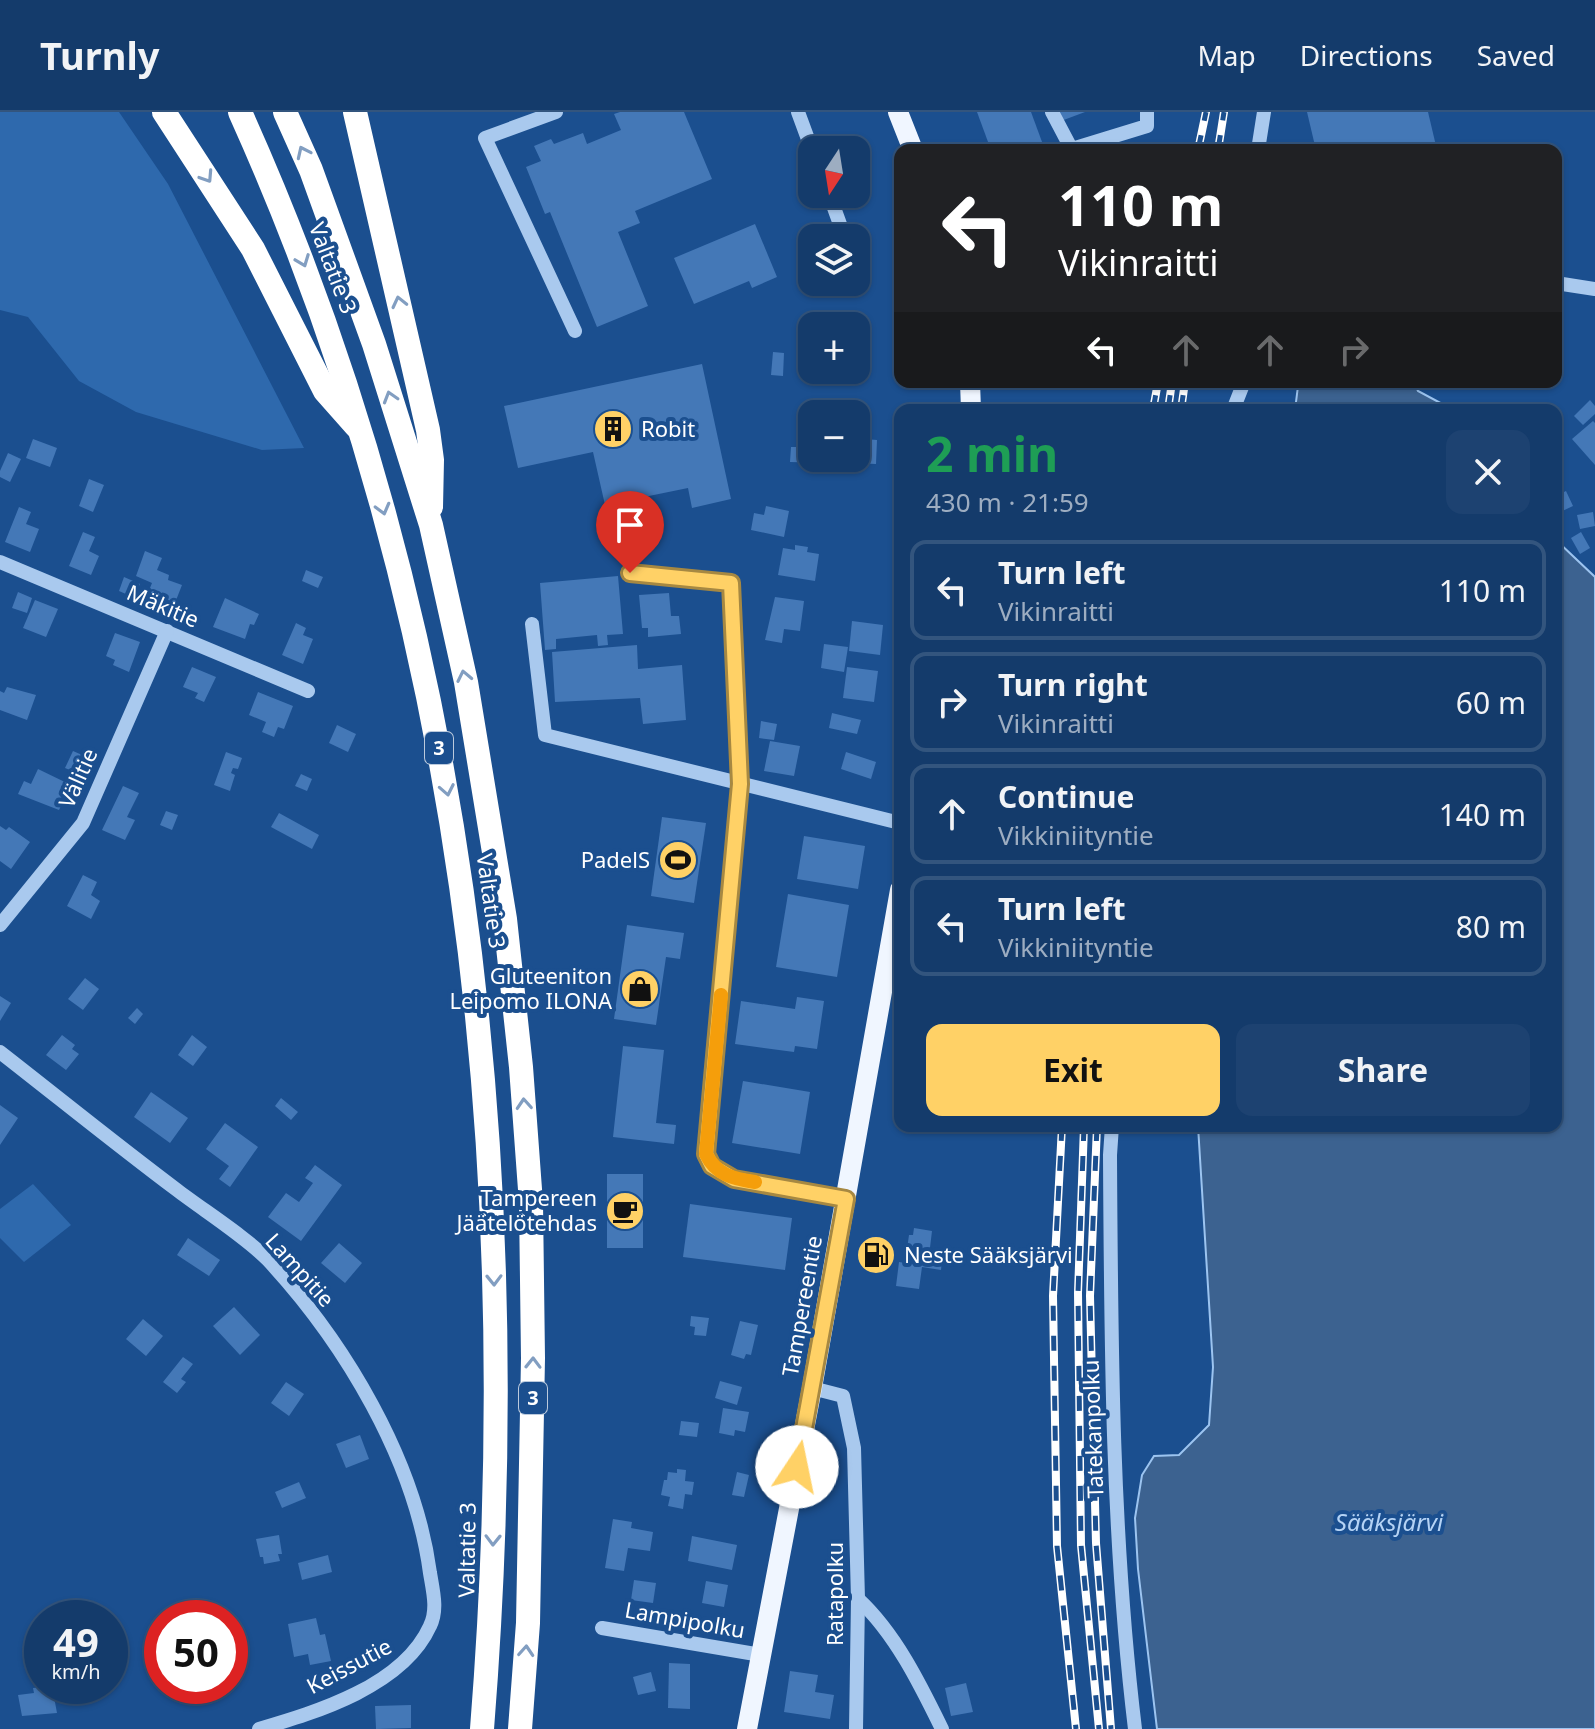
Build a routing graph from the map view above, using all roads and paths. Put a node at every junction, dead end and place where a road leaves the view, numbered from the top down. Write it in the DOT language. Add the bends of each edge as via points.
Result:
graph roads {
  1 [pos="164,112"];
  2 [pos="240,112"];
  3 [pos="285,112"];
  4 [pos="355,112"];
  5 [pos="556,112"];
  6 [pos="798,112"];
  7 [pos="898,112"];
  8 [pos="1052,112"];
  9 [pos="1147,112"];
  10 [pos="1264,112"];
  11 [pos="807,136"];
  12 [pos="911,144"];
  13 [pos="1069,144"];
  14 [pos="1091,144"];
  15 [pos="1259,144"];
  16 [pos="1562,284"];
  17 [pos="1595,289"];
  18 [pos="575,331"];
  19 [pos="363,434"];
  20 [pos="431,525"];
  21 [pos="0,562"];
  22 [pos="630,573"];
  23 [pos="532,624"];
  24 [pos="167,631"];
  25 [pos="308,691"];
  26 [pos="740,784"];
  27 [pos="894,822"];
  28 [pos="894,924"];
  29 [pos="0,925"];
  30 [pos="0,1052"];
  31 [pos="1112,1132"];
  32 [pos="846,1199"];
  33 [pos="812,1388"];
  34 [pos="858,1599"];
  35 [pos="435,1611"];
  36 [pos="602,1628"];
  37 [pos="761,1655"];
  38 [pos="259,1729"];
  39 [pos="482,1729"];
  40 [pos="520,1729"];
  41 [pos="747,1729"];
  42 [pos="856,1729"];
  43 [pos="942,1729"];
  44 [pos="1135,1729"];
  1 -- 19 [label="highway, one-way" via="253,249 325,391"];
  2 -- 19 [label="highway, Valtatie 3 / 3, one-way" via="297,246"];
  20 -- 3 [label="highway, Valtatie 3 / 3, one-way" via="374,344"];
  20 -- 4 [label="highway, one-way" via="428,430"];
  5 -- 18 [label="street" via="485,138"];
  6 -- 11 [label="street"];
  7 -- 12 [label="main road"];
  8 -- 13 [label="street"];
  9 -- 14 [label="street" via="1147,126"];
  10 -- 15 [label="street"];
  16 -- 17 [label="street"];
  19 -- 39 [label="highway, Valtatie 3 / 3, one-way" via="427,686 468,920 484,1067 496,1373 491,1617"];
  40 -- 20 [label="highway, Valtatie 3 / 3, one-way" via="528,1623 533,1358 531,1203 521,1067 491,829"];
  21 -- 24 [label="street, Mäkitie"];
  22 -- 26 [label="street" via="731,583"];
  23 -- 26 [label="street" via="545,735"];
  24 -- 25 [label="street, Mäkitie"];
  24 -- 29 [label="street, Välitie" via="83,823"];
  26 -- 27 [label="street"];
  26 -- 32 [label="street" via="706,1154 712,1166 734,1179"];
  28 -- 32 [label="main road, Tampereentie"];
  30 -- 35 [label="street, Lampitie" via="266,1258 313,1314 348,1362 407,1481 427,1546"];
  31 -- 44 [label="street, Tatekanpolku" via="1112,1380"];
  32 -- 33 [label="main road, Tampereentie"];
  33 -- 34 [label="street, Ratapolku" via="843,1396 854,1448"];
  33 -- 37 [label="main road, Tampereentie"];
  34 -- 42 [label="street, Ratapolku"];
  34 -- 43 [label="street" via="878,1618"];
  35 -- 38 [label="street, Keissutie" via="409,1659 388,1675 352,1695"];
  36 -- 37 [label="street, Lampipolku"];
  37 -- 41 [label="main road, Tampereentie"];
}
